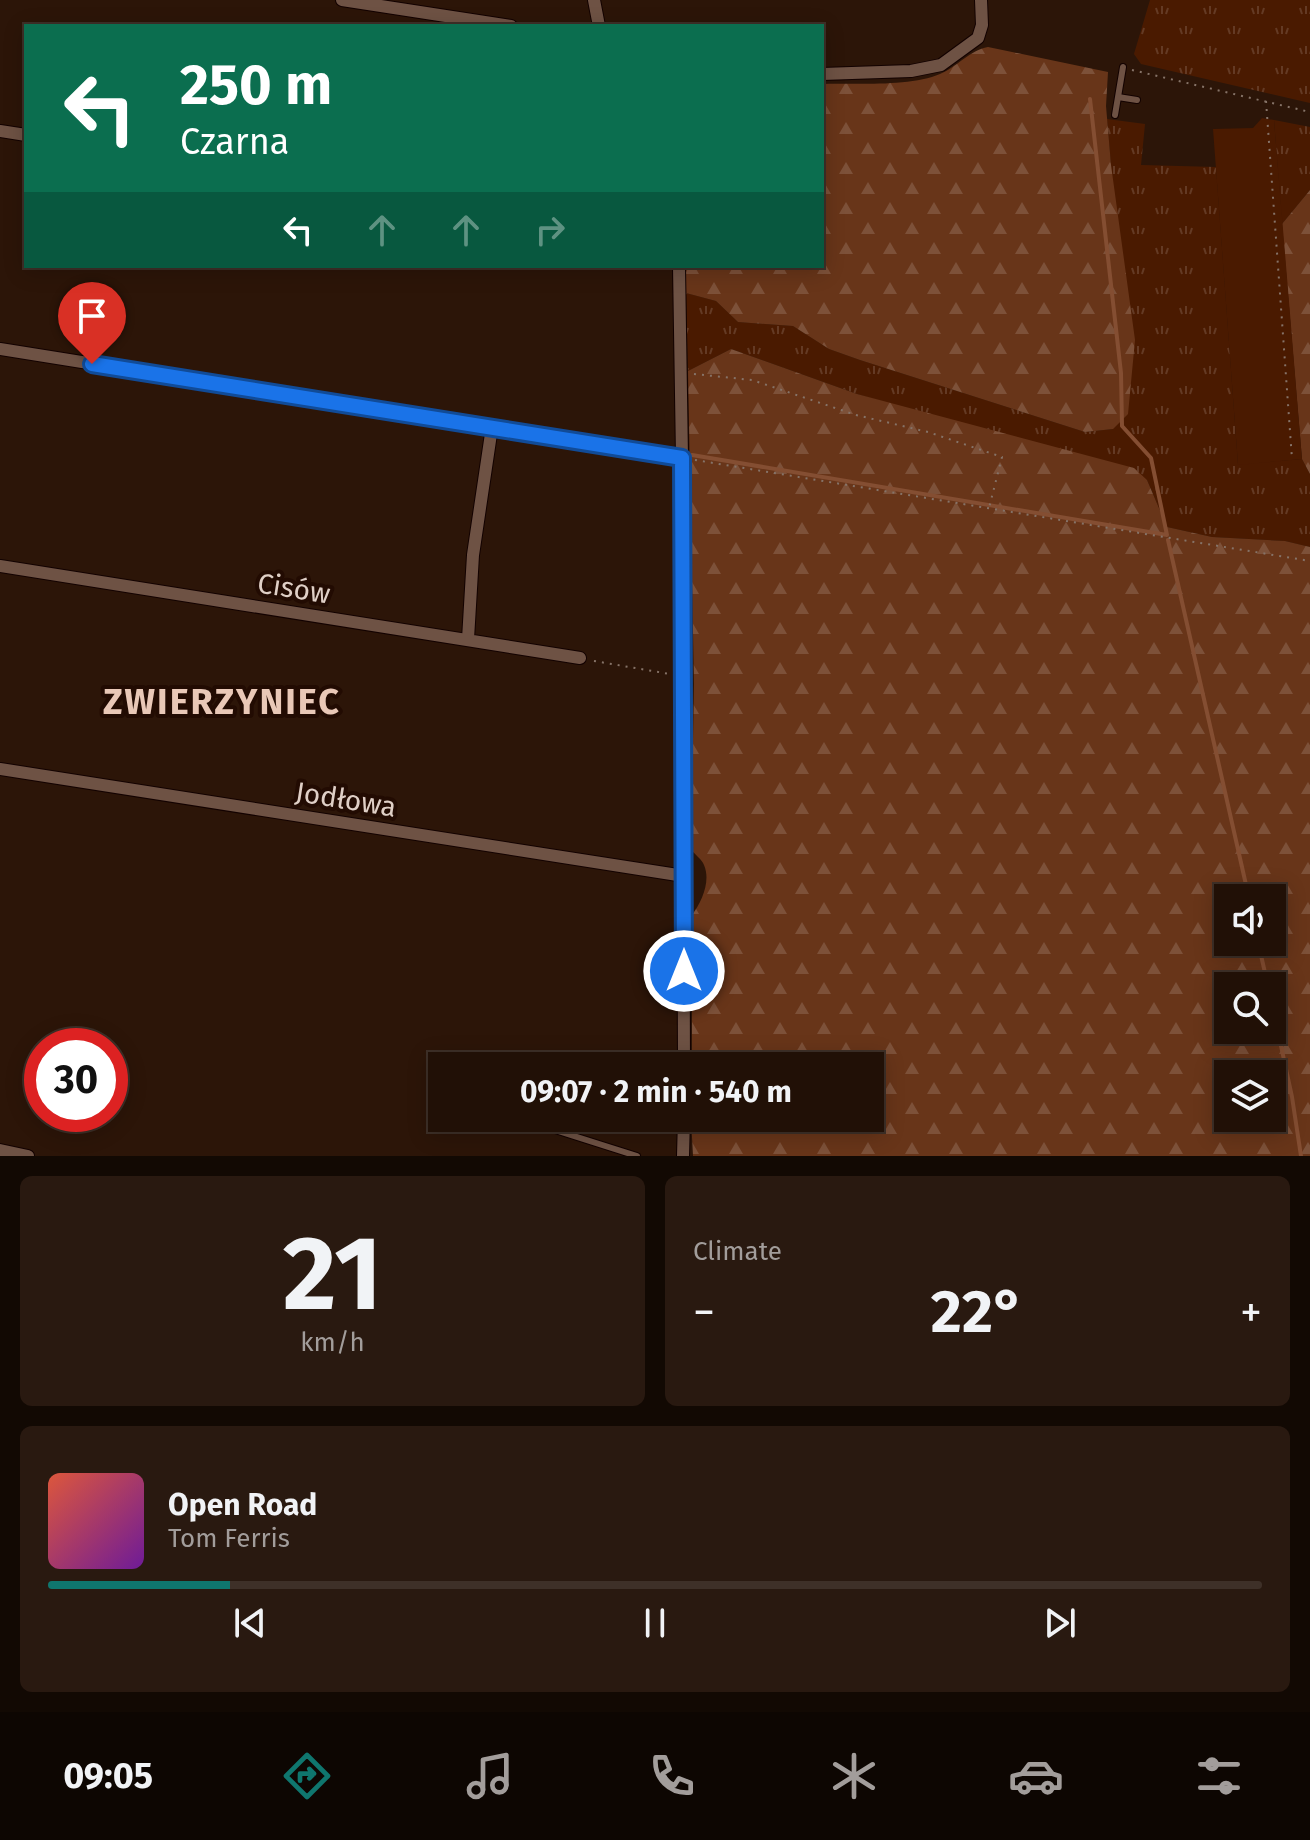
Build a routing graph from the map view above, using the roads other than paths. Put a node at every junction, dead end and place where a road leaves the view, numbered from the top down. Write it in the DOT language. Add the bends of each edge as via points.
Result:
graph roads {
  1 [pos="342,0"];
  2 [pos="594,0"];
  3 [pos="981,0"];
  4 [pos="498,24"];
  5 [pos="599,24"];
  6 [pos="1123,67"];
  7 [pos="824,74"];
  8 [pos="1118,97"];
  9 [pos="1137,100"];
  10 [pos="1115,115"];
  11 [pos="0,131"];
  12 [pos="24,135"];
  13 [pos="679,268"];
  14 [pos="0,349"];
  15 [pos="492,427"];
  16 [pos="682,458"];
  17 [pos="0,566"];
  18 [pos="468,639"];
  19 [pos="580,658"];
  20 [pos="0,769"];
  21 [pos="684,876"];
  22 [pos="684,1052"];
  23 [pos="561,1132"];
  24 [pos="684,1132"];
  25 [pos="0,1150"];
  26 [pos="28,1156"];
  27 [pos="637,1156"];
  28 [pos="683,1156"];
  1 -- 4 [label="street"];
  2 -- 5 [label="street"];
  3 -- 7 [label="street" via="978,38 941,65"];
  6 -- 8 [label="lane"];
  8 -- 9 [label="lane"];
  8 -- 10 [label="lane"];
  11 -- 12 [label="street"];
  13 -- 16 [label="street"];
  14 -- 15 [label="street"];
  15 -- 16 [label="street"];
  15 -- 18 [label="street" via="473,555"];
  16 -- 21 [label="street"];
  17 -- 18 [label="street, Cisów"];
  18 -- 19 [label="street, Cisów"];
  20 -- 21 [label="street, Jodłowa"];
  21 -- 22 [label="street"];
  23 -- 27 [label="lane"];
  24 -- 28 [label="street"];
  25 -- 26 [label="street"];
}
